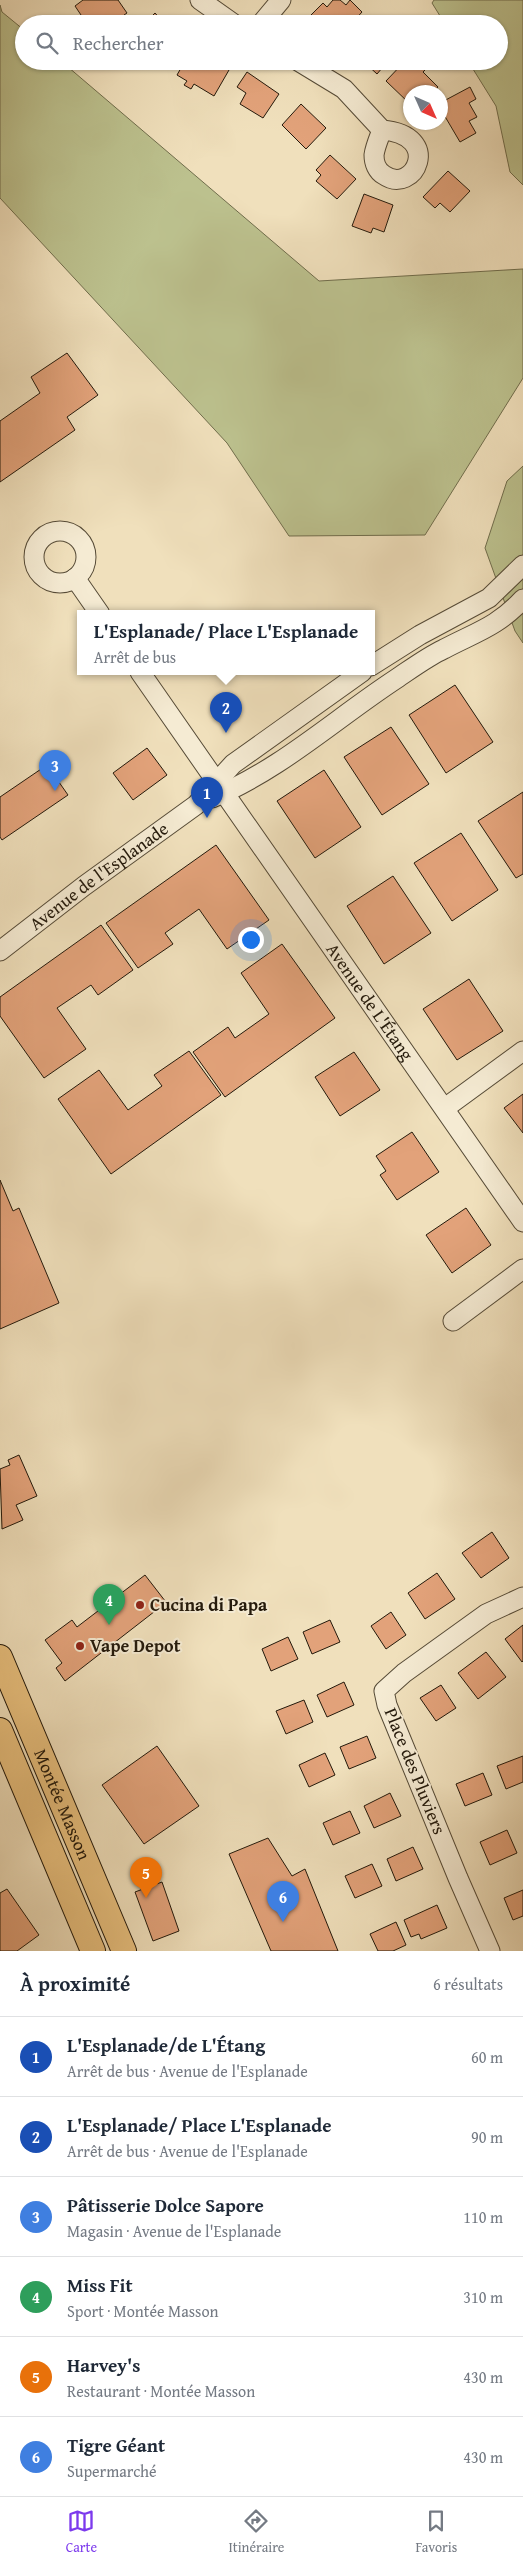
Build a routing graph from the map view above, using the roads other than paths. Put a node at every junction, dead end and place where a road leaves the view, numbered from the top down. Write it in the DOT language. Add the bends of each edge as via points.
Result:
graph roads {
  1 [pos="200,0"];
  2 [pos="281,0"];
  3 [pos="221,15"];
  4 [pos="268,15"];
  5 [pos="313,70"];
  6 [pos="382,130"];
  7 [pos="523,565"];
  8 [pos="75,578"];
  9 [pos="523,599"];
  10 [pos="97,610"];
  11 [pos="375,663"];
  12 [pos="142,675"];
  13 [pos="358,675"];
  14 [pos="220,788"];
  15 [pos="0,951"];
  16 [pos="523,1051"];
  17 [pos="445,1108"];
  18 [pos="523,1222"];
  19 [pos="523,1269"];
  20 [pos="453,1320"];
  21 [pos="523,1597"];
  22 [pos="0,1658"];
  23 [pos="0,1730"];
  24 [pos="93,1951"];
  25 [pos="124,1951"];
  26 [pos="490,1951"];
  1 -- 3 [label="street"];
  2 -- 4 [label="street"];
  5 -- 6 [label="street" via="344,89"];
  7 -- 11 [label="street" via="489,598"];
  8 -- 10 [label="street"];
  9 -- 14 [label="street, Avenue de l'Esplanade" via="511,612 478,634 444,649 396,679 249,781"];
  12 -- 14 [label="street, Avenue de L'Étang"];
  13 -- 14 [label="street, Avenue de l'Esplanade" via="233,764"];
  14 -- 15 [label="street, Avenue de l'Esplanade"];
  14 -- 17 [label="street, Avenue de L'Étang"];
  16 -- 17 [label="street"];
  17 -- 18 [label="street, Avenue de L'Étang"];
  19 -- 20 [label="street"];
  21 -- 26 [label="street, Place des Pluviers" via="486,1614 384,1691 387,1705"];
  22 -- 25 [label="main road, Montée Masson"];
  23 -- 24 [label="main road, Montée Masson"];
}
